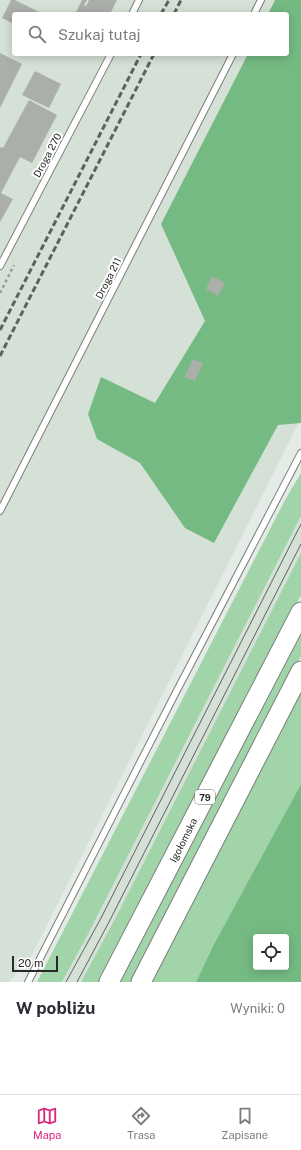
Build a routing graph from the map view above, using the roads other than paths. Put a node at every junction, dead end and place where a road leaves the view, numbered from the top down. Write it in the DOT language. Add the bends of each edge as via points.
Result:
graph roads {
  1 [pos="139,0"];
  2 [pos="261,0"];
  3 [pos="133,12"];
  4 [pos="255,12"];
  5 [pos="110,56"];
  6 [pos="232,56"];
  7 [pos="0,266"];
  8 [pos="301,453"];
  9 [pos="0,511"];
  10 [pos="301,612"];
  11 [pos="301,671"];
  12 [pos="28,982"];
  13 [pos="109,982"];
  14 [pos="141,982"];
  1 -- 3 [label="lane"];
  2 -- 4 [label="lane"];
  5 -- 7 [label="lane, Droga 270"];
  6 -- 9 [label="lane, Droga 211"];
  8 -- 12 [label="lane"];
  10 -- 13 [label="main road, Igołomska / 79"];
  11 -- 14 [label="main road"];
}
